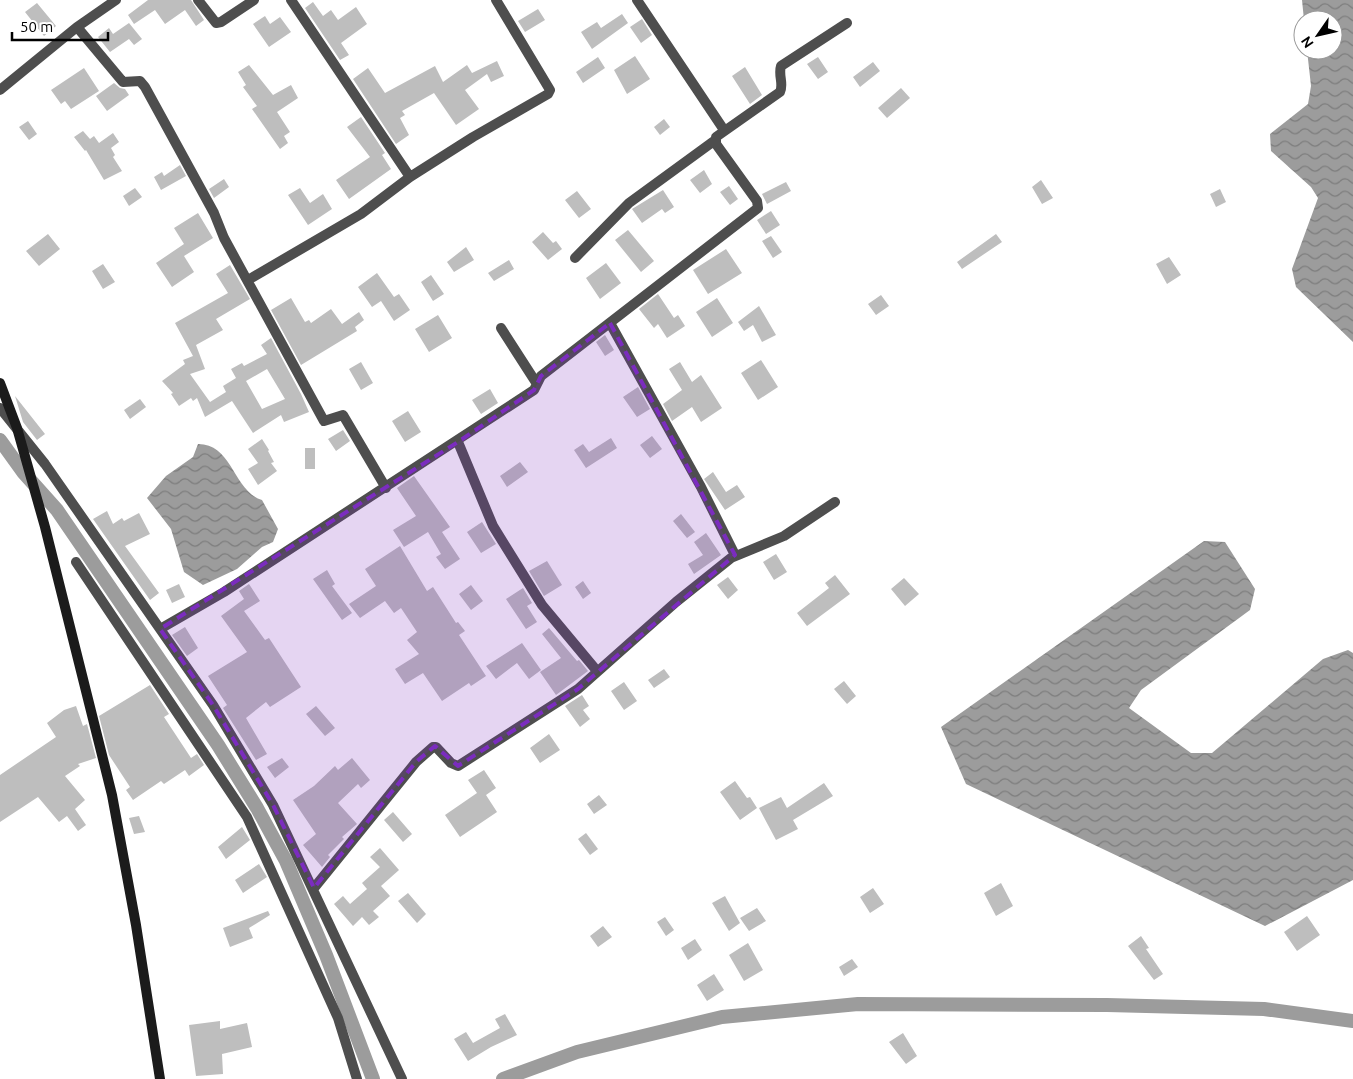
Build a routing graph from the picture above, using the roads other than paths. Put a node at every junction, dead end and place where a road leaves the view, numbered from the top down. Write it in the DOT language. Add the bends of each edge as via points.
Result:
graph roads {
  1 [pos="116,0"];
  2 [pos="198,0"];
  3 [pos="254,0"];
  4 [pos="291,0"];
  5 [pos="496,0"];
  6 [pos="637,0"];
  7 [pos="847,23"];
  8 [pos="77,27"];
  9 [pos="0,90"];
  10 [pos="724,130"];
  11 [pos="714,141"];
  12 [pos="410,177"];
  13 [pos="575,258"];
  14 [pos="248,280"];
  15 [pos="610,323"];
  16 [pos="502,328"];
  17 [pos="0,383"];
  18 [pos="537,384"];
  19 [pos="0,408"];
  20 [pos="17,428"];
  21 [pos="458,442"];
  22 [pos="386,488"];
  23 [pos="835,502"];
  24 [pos="736,556"];
  25 [pos="76,562"];
  26 [pos="160,629"];
  27 [pos="597,671"];
  28 [pos="314,888"];
  29 [pos="160,1079"];
  30 [pos="358,1079"];
  31 [pos="402,1079"];
  1 -- 8 [label="street"];
  2 -- 3 [label="street" via="216,23"];
  4 -- 12 [label="street"];
  5 -- 12 [label="street" via="550,90"];
  6 -- 10 [label="street"];
  7 -- 10 [label="street" via="781,66 780,92"];
  8 -- 9 [label="street"];
  8 -- 14 [label="street" via="123,82 140,81 145,87"];
  10 -- 11 [label="street"];
  11 -- 13 [label="street" via="629,203"];
  11 -- 15 [label="street" via="757,201 758,208"];
  12 -- 14 [label="street" via="361,214"];
  14 -- 22 [label="street" via="324,421 343,415"];
  15 -- 18 [label="street" via="541,376"];
  15 -- 24 [label="street"];
  16 -- 18 [label="street"];
  17 -- 20 [label="street"];
  18 -- 21 [label="street" via="534,390"];
  19 -- 20 [label="street"];
  20 -- 26 [label="street"];
  20 -- 29 [label="street" via="112,795"];
  21 -- 22 [label="street"];
  21 -- 27 [label="street" via="493,526 542,605"];
  22 -- 26 [label="street"];
  23 -- 24 [label="street" via="784,536"];
  24 -- 27 [label="street" via="676,602"];
  25 -- 30 [label="street" via="247,817 338,1018"];
  26 -- 28 [label="street" via="212,705 273,805"];
  27 -- 28 [label="street" via="576,690 458,766 433,747 416,762"];
  28 -- 31 [label="street"];
}
